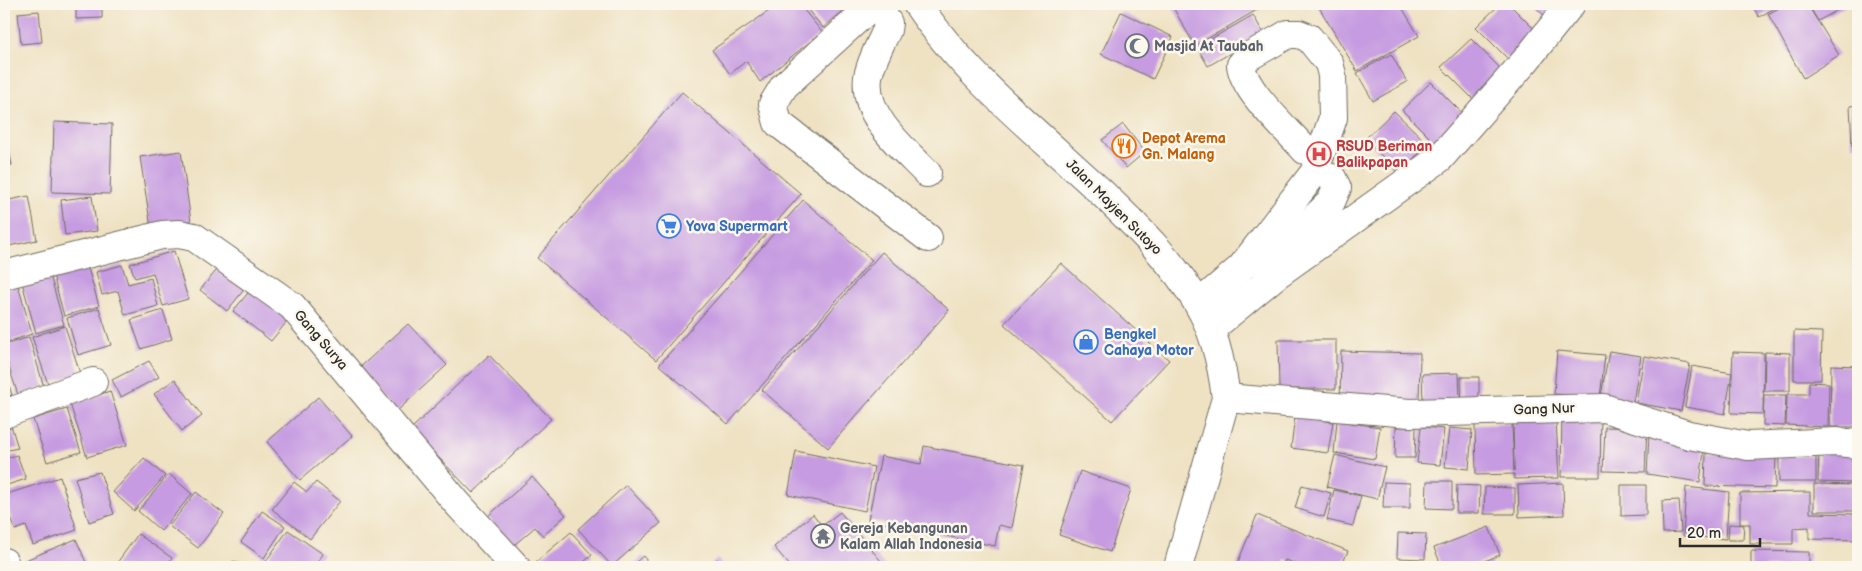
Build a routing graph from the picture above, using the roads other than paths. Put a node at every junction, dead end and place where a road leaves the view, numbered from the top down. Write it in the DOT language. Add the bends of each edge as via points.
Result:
graph roads {
  1 [pos="875,4"];
  2 [pos="917,4"];
  3 [pos="1571,4"];
  4 [pos="1305,150"];
  5 [pos="926,173"];
  6 [pos="1332,178"];
  7 [pos="928,238"];
  8 [pos="4,275"];
  9 [pos="1204,316"];
  10 [pos="93,382"];
  11 [pos="1226,398"];
  12 [pos="4,414"];
  13 [pos="1858,444"];
  14 [pos="4,562"];
  15 [pos="6,567"];
  16 [pos="516,567"];
  17 [pos="1178,567"];
  1 -- 5 [label="street" via="888,23 868,78 871,106 881,124"];
  1 -- 7 [label="street" via="784,86 774,104 778,123"];
  2 -- 9 [label="street, Jalan Mayjen Sutoyo" via="934,29 974,74 1143,232 1172,266"];
  3 -- 9 [label="street" via="1440,158 1276,275"];
  4 -- 9 [label="street" via="1242,75 1242,65 1248,57 1288,34 1309,38 1329,63 1333,118 1329,135 1314,173"];
  6 -- 9 [label="street" via="1337,188 1331,202 1251,278"];
  8 -- 16 [label="street, Gang Surya" via="162,235 194,237 292,306 457,503"];
  9 -- 11 [label="street, Jalan Mayjen Sutoyo" via="1222,369"];
  10 -- 12 [label="street"];
  11 -- 13 [label="street, Gang Nur" via="1410,413 1604,408 1689,435 1748,446"];
  11 -- 17 [label="street, Jalan Mayjen Sutoyo"];
  14 -- 15 [label="street"];
}
